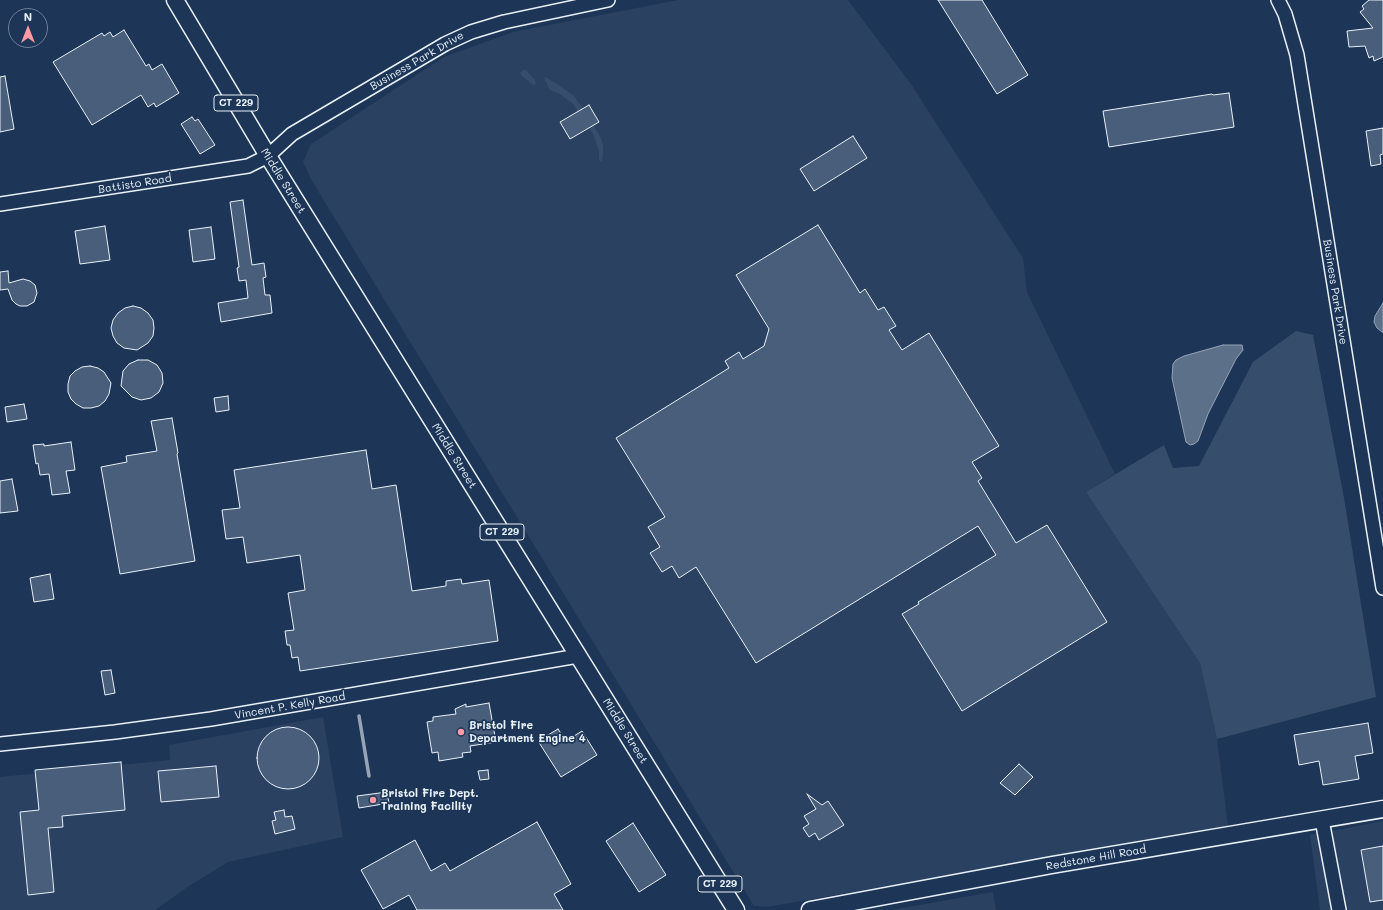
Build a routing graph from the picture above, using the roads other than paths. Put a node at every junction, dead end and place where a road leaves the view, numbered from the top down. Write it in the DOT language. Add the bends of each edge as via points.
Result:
graph roads {
  1 [pos="175,0"];
  2 [pos="608,0"];
  3 [pos="1278,0"];
  4 [pos="268,156"];
  5 [pos="0,204"];
  6 [pos="1383,588"];
  7 [pos="578,656"];
  8 [pos="0,744"];
  9 [pos="1383,809"];
  10 [pos="1322,820"];
  11 [pos="736,910"];
  12 [pos="810,910"];
  13 [pos="1338,910"];
  1 -- 4 [label="main road, Middle Street / CT 229"];
  2 -- 4 [label="street, Business Park Drive" via="504,22 470,32 445,44 292,134"];
  3 -- 6 [label="street, Business Park Drive" via="1286,14 1297,55"];
  4 -- 5 [label="street, Battisto Road" via="248,166"];
  4 -- 7 [label="main road, Middle Street / CT 229"];
  7 -- 8 [label="street, Vincent P. Kelly Road" via="211,719"];
  7 -- 11 [label="main road, Middle Street / CT 229"];
  9 -- 10 [label="main road, Redstone Hill Road"];
  10 -- 12 [label="main road, Redstone Hill Road" via="1052,865"];
  10 -- 13 [label="street"];
}
